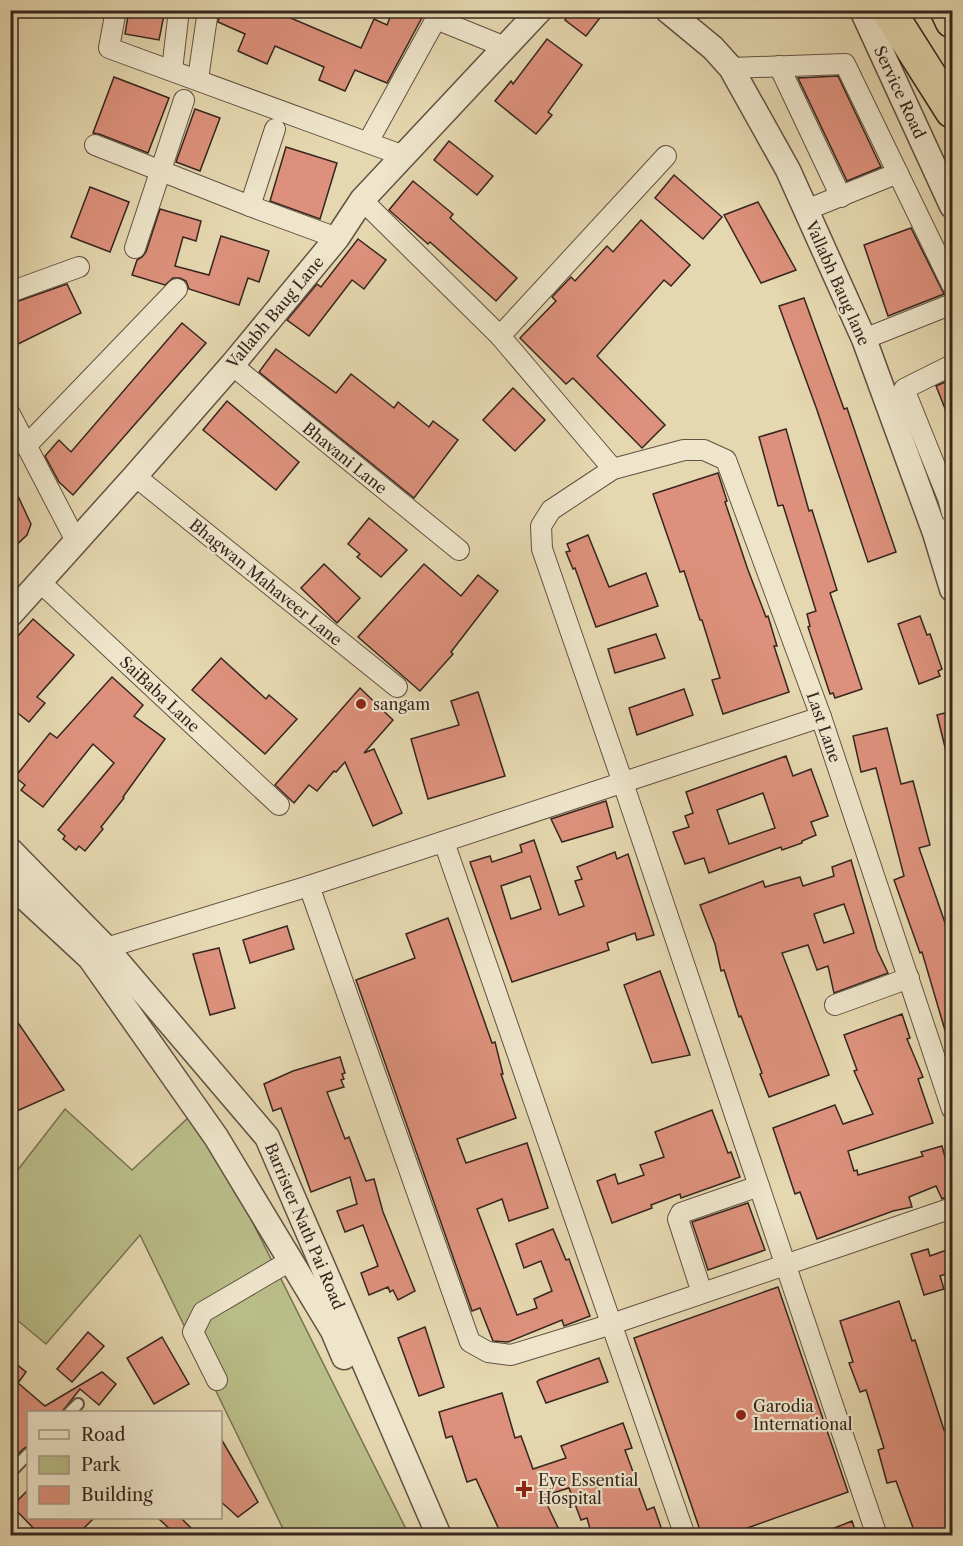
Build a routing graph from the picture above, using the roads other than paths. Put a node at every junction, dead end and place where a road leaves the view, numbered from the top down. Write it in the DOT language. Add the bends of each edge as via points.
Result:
graph roads {
  1 [pos="116,10"];
  2 [pos="179,10"];
  3 [pos="208,10"];
  4 [pos="540,10"];
  5 [pos="667,10"];
  6 [pos="862,10"];
  7 [pos="947,10"];
  8 [pos="901,11"];
  9 [pos="438,15"];
  10 [pos="952,21"];
  11 [pos="506,47"];
  12 [pos="779,66"];
  13 [pos="731,68"];
  14 [pos="172,70"];
  15 [pos="198,79"];
  16 [pos="184,100"];
  17 [pos="952,110"];
  18 [pos="275,129"];
  19 [pos="368,142"];
  20 [pos="95,146"];
  21 [pos="404,156"];
  22 [pos="666,156"];
  23 [pos="160,172"];
  24 [pos="898,173"];
  25 [pos="841,196"];
  26 [pos="362,200"];
  27 [pos="250,206"];
  28 [pos="952,206"];
  29 [pos="806,210"];
  30 [pos="337,238"];
  31 [pos="135,248"];
  32 [pos="79,267"];
  33 [pos="952,285"];
  34 [pos="177,289"];
  35 [pos="10,292"];
  36 [pos="952,304"];
  37 [pos="500,336"];
  38 [pos="864,339"];
  39 [pos="952,364"];
  40 [pos="231,365"];
  41 [pos="10,414"];
  42 [pos="26,446"];
  43 [pos="613,469"];
  44 [pos="135,476"];
  45 [pos="951,502"];
  46 [pos="925,507"];
  47 [pos="944,530"];
  48 [pos="76,541"];
  49 [pos="459,550"];
  50 [pos="40,582"];
  51 [pos="952,589"];
  52 [pos="10,615"];
  53 [pos="397,687"];
  54 [pos="821,717"];
  55 [pos="623,783"];
  56 [pos="279,805"];
  57 [pos="444,842"];
  58 [pos="10,850"];
  59 [pos="10,884"];
  60 [pos="309,886"];
  61 [pos="98,953"];
  62 [pos="909,978"];
  63 [pos="835,1005"];
  64 [pos="952,1109"];
  65 [pos="759,1186"];
  66 [pos="952,1208"];
  67 [pos="291,1261"];
  68 [pos="786,1264"];
  69 [pos="702,1293"];
  70 [pos="612,1324"];
  71 [pos="217,1380"];
  72 [pos="78,1404"];
  73 [pos="72,1411"];
  74 [pos="27,1456"];
  75 [pos="10,1473"];
  76 [pos="420,1536"];
  77 [pos="439,1536"];
  78 [pos="685,1536"];
  79 [pos="877,1536"];
  1 -- 14 [label="street" via="109,48"];
  2 -- 14 [label="street"];
  3 -- 15 [label="street"];
  4 -- 11 [label="street, Vallabh Baug Lane"];
  5 -- 13 [label="street, Vallabh Baug lane"];
  6 -- 28 [label="street, Service Road"];
  7 -- 10 [label="highway"];
  8 -- 17 [label="highway"];
  9 -- 11 [label="street"];
  9 -- 19 [label="street"];
  11 -- 21 [label="street, Vallabh Baug Lane"];
  12 -- 13 [label="street"];
  12 -- 24 [label="street" via="845,64"];
  12 -- 25 [label="street"];
  13 -- 29 [label="street, Vallabh Baug lane"];
  14 -- 15 [label="street"];
  15 -- 19 [label="street"];
  16 -- 23 [label="street"];
  18 -- 27 [label="street"];
  19 -- 21 [label="street"];
  20 -- 23 [label="street"];
  21 -- 26 [label="street, Vallabh Baug Lane"];
  22 -- 37 [label="street"];
  23 -- 27 [label="street"];
  23 -- 31 [label="street"];
  24 -- 25 [label="street"];
  24 -- 33 [label="street"];
  25 -- 29 [label="street"];
  26 -- 30 [label="street, Vallabh Baug Lane"];
  26 -- 37 [label="street"];
  27 -- 30 [label="street"];
  29 -- 38 [label="street, Vallabh Baug lane"];
  30 -- 40 [label="street, Vallabh Baug Lane"];
  32 -- 35 [label="street"];
  34 -- 42 [label="street"];
  36 -- 38 [label="street"];
  37 -- 43 [label="street"];
  38 -- 46 [label="street, Vallabh Baug lane"];
  39 -- 45 [label="street" via="904,389"];
  40 -- 44 [label="street, Vallabh Baug Lane"];
  40 -- 49 [label="street, Bhavani Lane"];
  41 -- 42 [label="street"];
  42 -- 48 [label="street"];
  43 -- 54 [label="street, Last Lane" via="684,450 704,450 726,460"];
  43 -- 55 [label="street, Last Lane" via="551,510 541,526 542,549"];
  44 -- 48 [label="street, Vallabh Baug Lane"];
  44 -- 53 [label="street, Bhagwan Mahaveer Lane"];
  45 -- 46 [label="street"];
  46 -- 47 [label="street, Vallabh Baug lane"];
  47 -- 51 [label="street, Vallabh Baug lane"];
  48 -- 50 [label="street, Vallabh Baug Lane"];
  50 -- 52 [label="street, Vallabh Baug Lane"];
  50 -- 56 [label="street, SaiBaba Lane"];
  54 -- 55 [label="street"];
  54 -- 62 [label="street, Last Lane"];
  55 -- 57 [label="street"];
  55 -- 65 [label="street, Last Lane"];
  57 -- 60 [label="street"];
  57 -- 70 [label="street"];
  58 -- 61 [label="street, Barrister Nath Pai Road"];
  59 -- 61 [label="street"];
  60 -- 61 [label="street"];
  60 -- 70 [label="street" via="470,1342 488,1352 511,1354"];
  61 -- 67 [label="street"];
  61 -- 77 [label="street, Barrister Nath Pai Road" via="267,1137"];
  62 -- 63 [label="street"];
  62 -- 64 [label="street, Last Lane"];
  65 -- 68 [label="street, Last Lane"];
  65 -- 69 [label="street" via="679,1216"];
  66 -- 68 [label="street"];
  67 -- 71 [label="street" via="203,1312 193,1332"];
  67 -- 76 [label="street" via="333,1330"];
  68 -- 69 [label="street"];
  68 -- 79 [label="street, Last Lane"];
  69 -- 70 [label="street"];
  70 -- 78 [label="street"];
  72 -- 73 [label="lane"];
  74 -- 75 [label="lane"];
}
